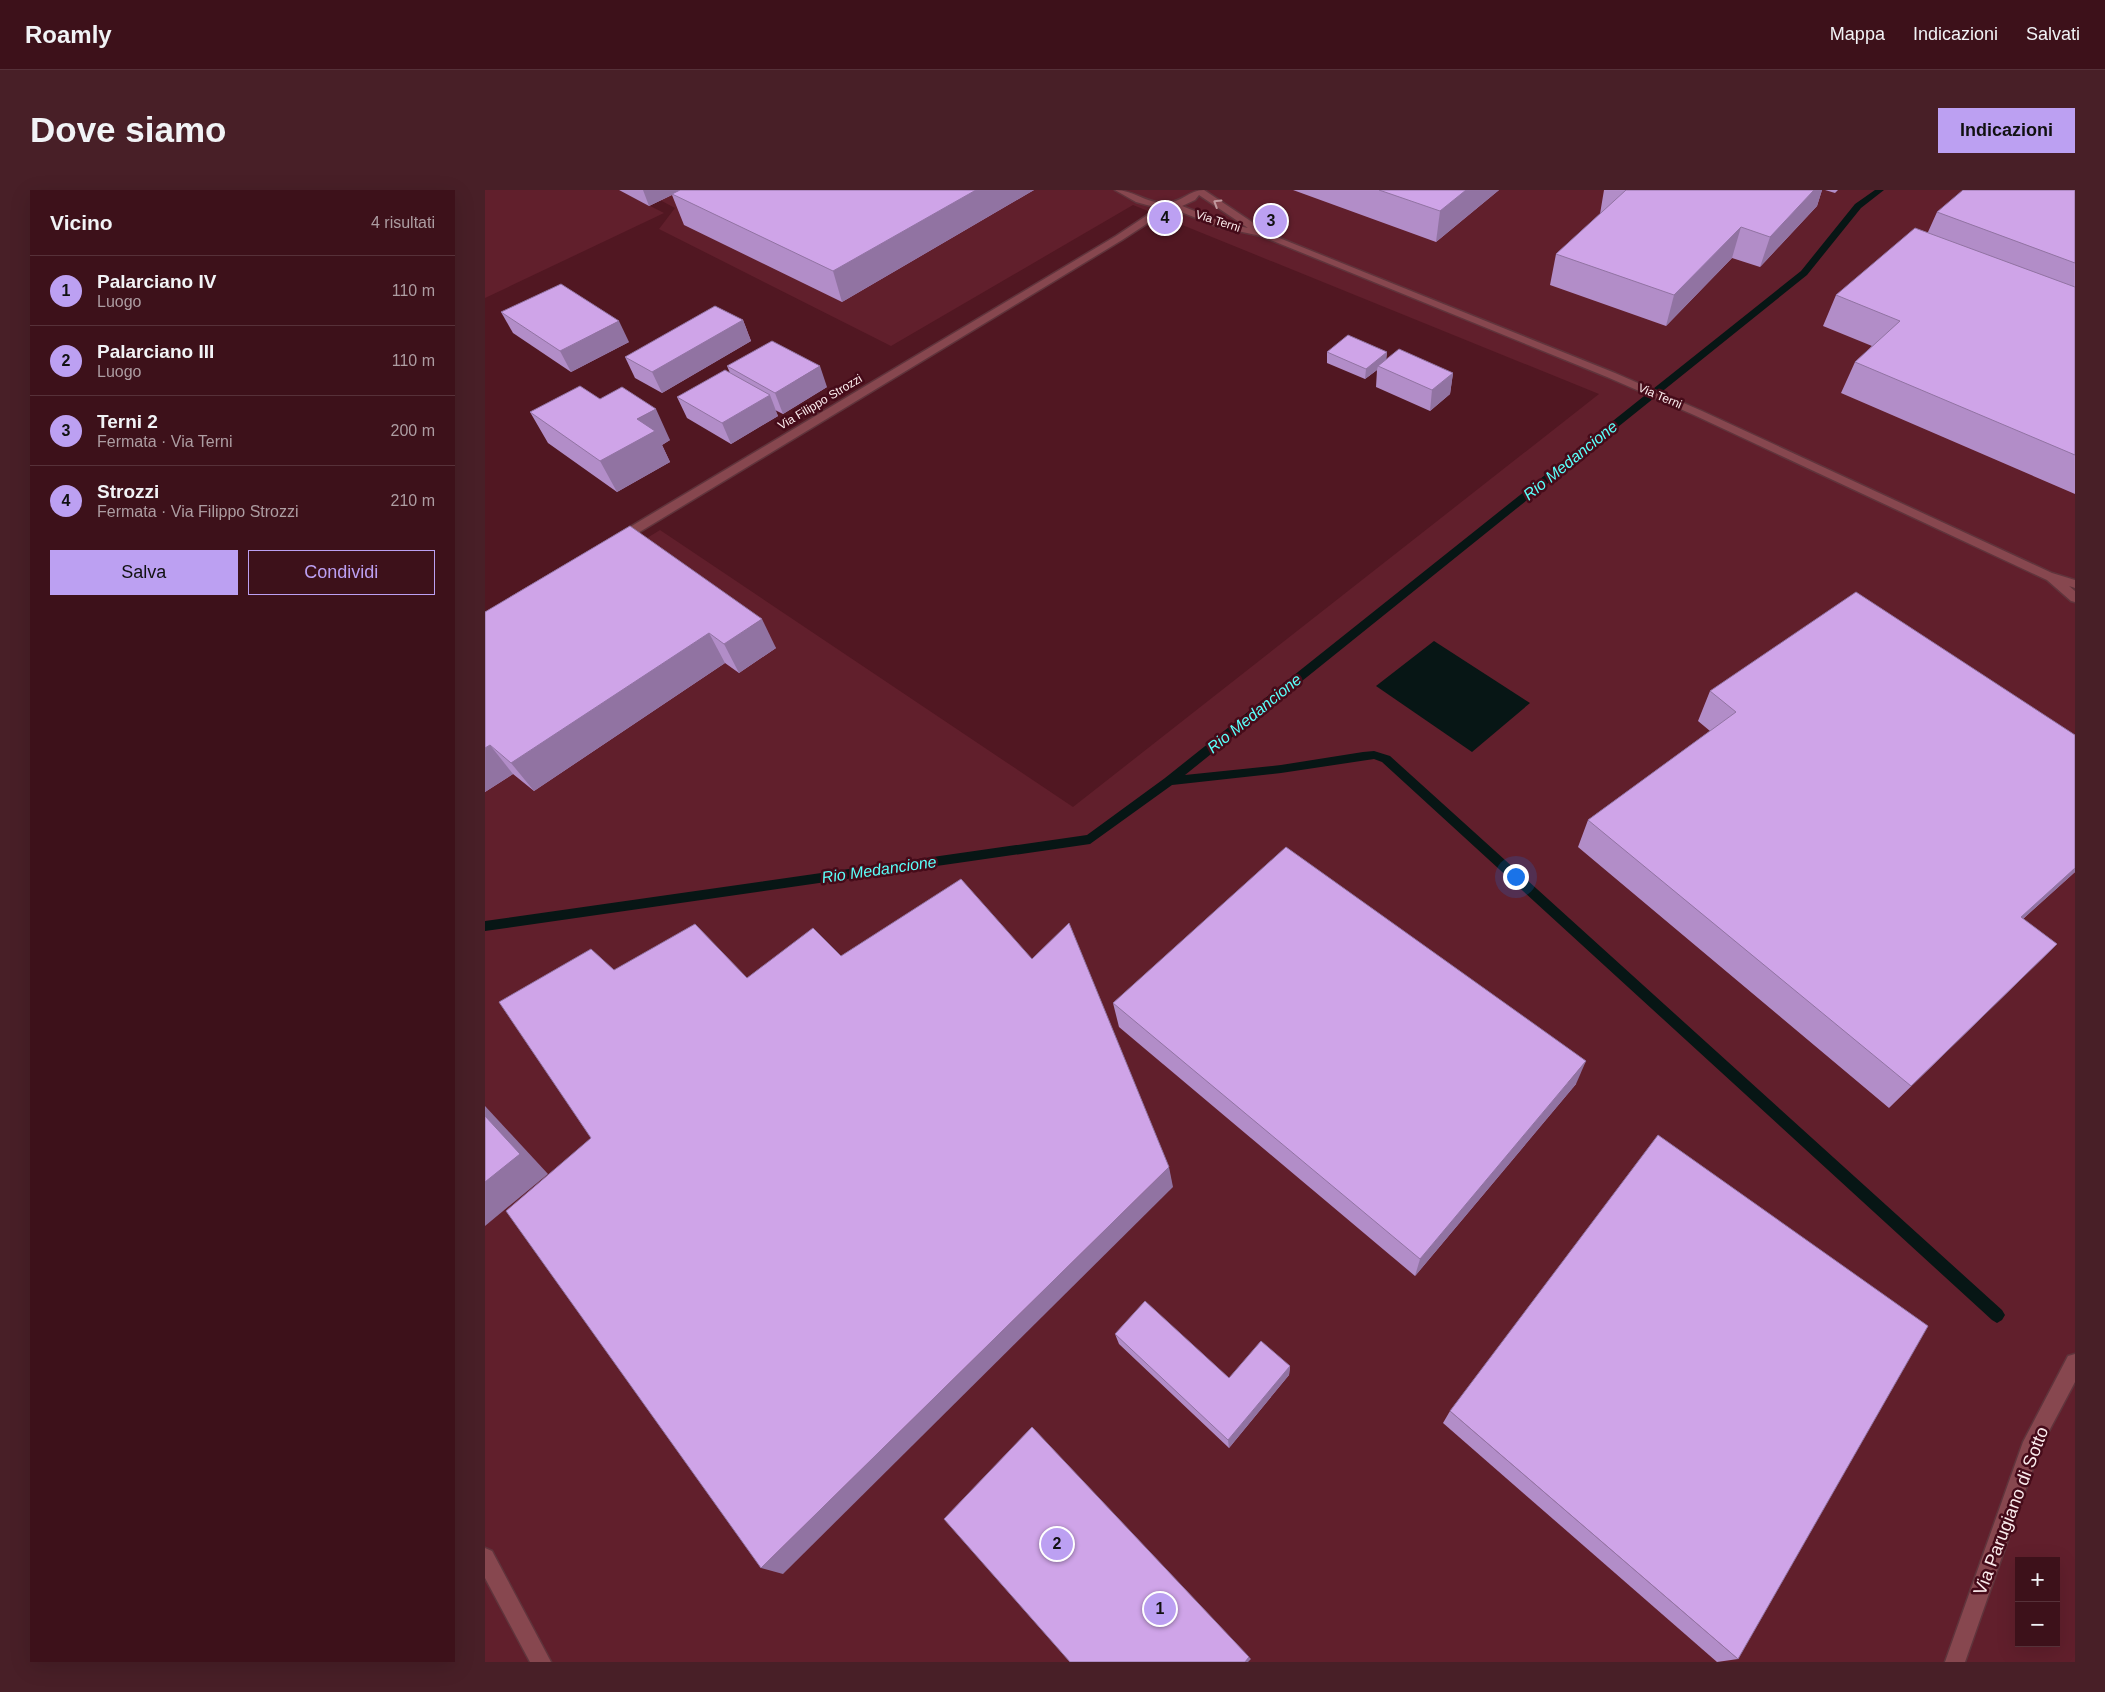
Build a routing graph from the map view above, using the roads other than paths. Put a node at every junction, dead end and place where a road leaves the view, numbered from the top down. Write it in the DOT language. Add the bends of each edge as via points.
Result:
graph roads {
  1 [pos="1120,190"];
  2 [pos="1199,190"];
  3 [pos="1170,205"];
  4 [pos="1264,234"];
  5 [pos="609,545"];
  6 [pos="2049,576"];
  7 [pos="2075,584"];
  8 [pos="2075,598"];
  9 [pos="2075,1363"];
  10 [pos="485,1558"];
  11 [pos="541,1662"];
  12 [pos="1955,1662"];
  1 -- 3 [label="street, Via Terni" via="1145,204"];
  2 -- 3 [label="street, Via Filippo Strozzi" via="1188,200"];
  4 -- 2 [label="street, Via Terni, one-way"];
  3 -- 4 [label="street, Via Terni" via="1222,224"];
  3 -- 5 [label="street, Via Filippo Strozzi"];
  4 -- 6 [label="street, Via Terni" via="1611,375"];
  6 -- 7 [label="street, Via Terni"];
  6 -- 8 [label="street, Via Terni"];
  9 -- 12 [label="street, Via Parugiano di Sotto" via="2033,1442"];
  10 -- 11 [label="street"];
}
